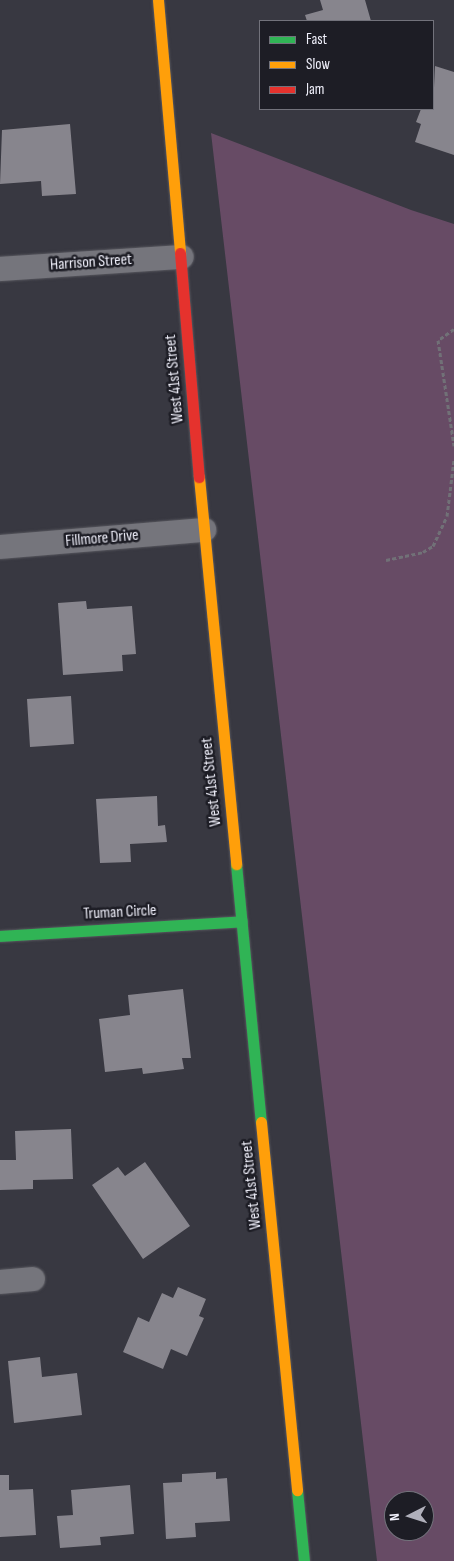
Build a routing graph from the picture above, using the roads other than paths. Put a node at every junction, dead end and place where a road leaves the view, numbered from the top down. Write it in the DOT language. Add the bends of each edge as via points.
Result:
graph roads {
  1 [pos="158,0"];
  2 [pos="182,257"];
  3 [pos="0,269"];
  4 [pos="204,530"];
  5 [pos="0,547"];
  6 [pos="242,922"];
  7 [pos="0,936"];
  8 [pos="33,1279"];
  9 [pos="0,1282"];
  10 [pos="304,1561"];
  1 -- 2 [label="street, West 41st Street"];
  2 -- 3 [label="street, Harrison Street"];
  2 -- 4 [label="street, West 41st Street"];
  4 -- 5 [label="street, Fillmore Drive"];
  4 -- 6 [label="street, West 41st Street"];
  6 -- 7 [label="street, Truman Circle"];
  6 -- 10 [label="street, West 41st Street"];
  8 -- 9 [label="street"];
}
